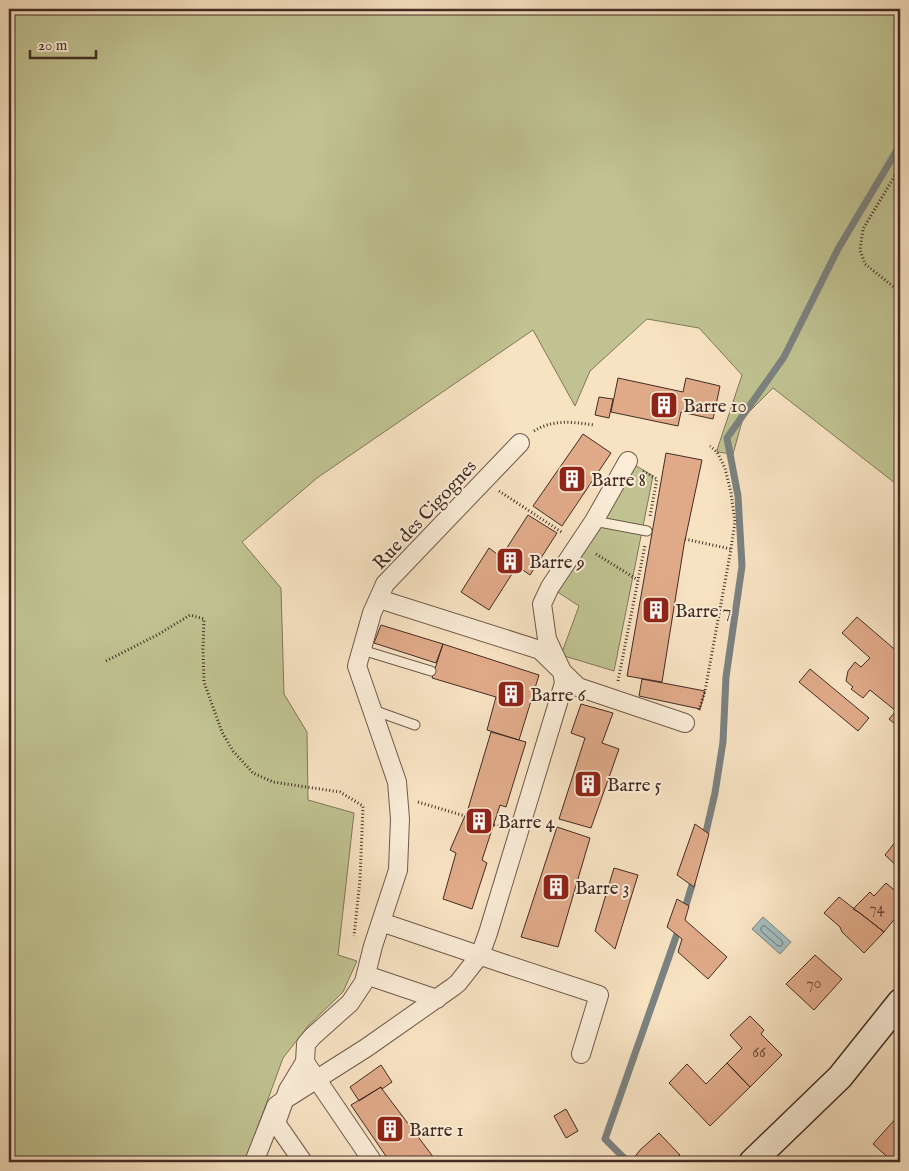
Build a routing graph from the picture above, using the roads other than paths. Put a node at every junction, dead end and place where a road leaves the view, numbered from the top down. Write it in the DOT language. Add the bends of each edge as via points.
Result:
graph roads {
  1 [pos="520,443"];
  2 [pos="628,461"];
  3 [pos="594,521"];
  4 [pos="647,531"];
  5 [pos="379,599"];
  6 [pos="362,650"];
  7 [pos="431,671"];
  8 [pos="562,671"];
  9 [pos="372,710"];
  10 [pos="685,723"];
  11 [pos="415,725"];
  12 [pos="381,922"];
  13 [pos="480,955"];
  14 [pos="366,975"];
  15 [pos="437,999"];
  16 [pos="900,1002"];
  17 [pos="581,1054"];
  18 [pos="305,1062"];
  19 [pos="316,1079"];
  20 [pos="284,1100"];
  21 [pos="254,1162"];
  22 [pos="303,1162"];
  23 [pos="373,1162"];
  24 [pos="752,1162"];
  1 -- 5 [label="street, Rue des Cigognes" via="385,584"];
  2 -- 3 [label="street"];
  3 -- 4 [label="lane"];
  3 -- 8 [label="street" via="542,604 547,639"];
  5 -- 6 [label="street, Rue des Cigognes"];
  5 -- 8 [label="street" via="540,650"];
  6 -- 7 [label="lane"];
  6 -- 9 [label="street, Rue des Cigognes" via="357,666"];
  8 -- 10 [label="street" via="578,688"];
  8 -- 13 [label="street" via="564,683"];
  9 -- 11 [label="lane"];
  9 -- 12 [label="street, Rue des Cigognes" via="397,782 400,819 398,870"];
  12 -- 13 [label="street"];
  12 -- 14 [label="street, Rue des Cigognes"];
  13 -- 15 [label="street" via="458,983"];
  13 -- 17 [label="street" via="599,995"];
  14 -- 15 [label="street"];
  14 -- 18 [label="street, Rue des Cigognes" via="350,1003 306,1044"];
  15 -- 19 [label="street"];
  16 -- 24 [label="main road" via="840,1077"];
  18 -- 19 [label="street"];
  18 -- 20 [label="street, Rue des Cigognes"];
  19 -- 20 [label="street"];
  19 -- 23 [label="street"];
  20 -- 21 [label="street" via="276,1106"];
  20 -- 22 [label="street" via="276,1123"];
}
